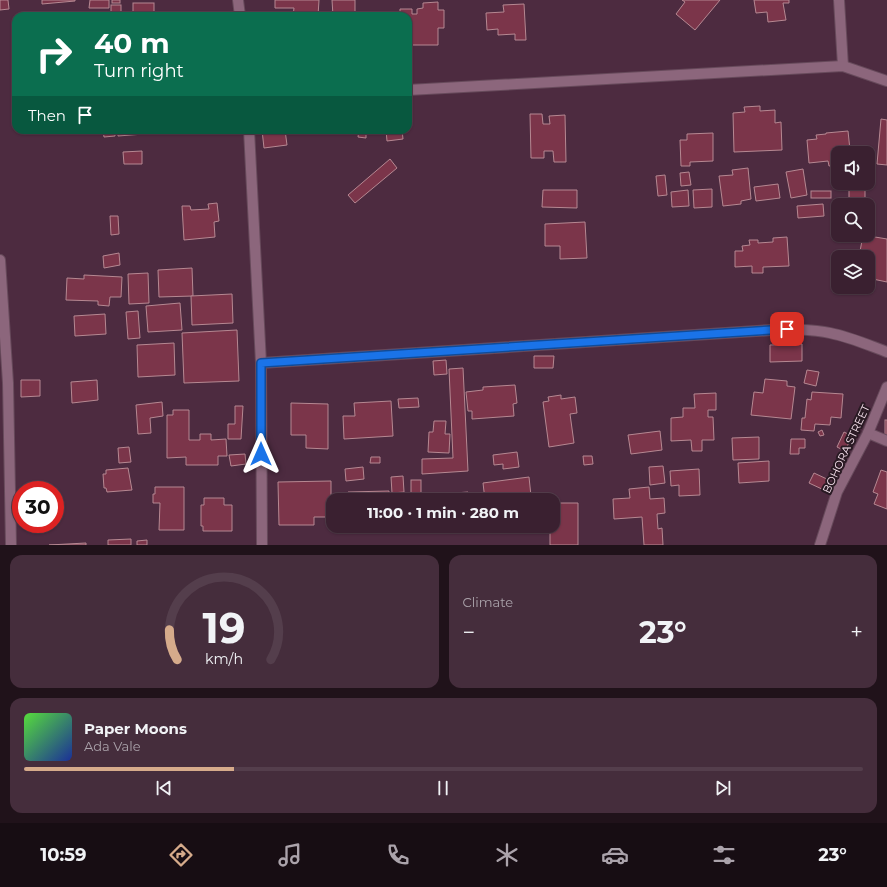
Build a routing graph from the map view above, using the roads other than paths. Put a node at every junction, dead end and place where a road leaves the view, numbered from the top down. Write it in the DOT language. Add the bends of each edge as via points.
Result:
graph roads {
  1 [pos="238,0"];
  2 [pos="838,0"];
  3 [pos="240,12"];
  4 [pos="843,66"];
  5 [pos="887,81"];
  6 [pos="412,90"];
  7 [pos="249,134"];
  8 [pos="0,260"];
  9 [pos="1,284"];
  10 [pos="2,337"];
  11 [pos="887,352"];
  12 [pos="261,363"];
  13 [pos="887,387"];
  14 [pos="868,433"];
  15 [pos="887,441"];
  16 [pos="11,545"];
  17 [pos="262,545"];
  18 [pos="820,545"];
  1 -- 3 [label="street"];
  2 -- 4 [label="street"];
  4 -- 5 [label="street"];
  4 -- 6 [label="street"];
  7 -- 12 [label="street"];
  8 -- 9 [label="street"];
  9 -- 10 [label="street"];
  10 -- 16 [label="street" via="8,383"];
  11 -- 12 [label="street" via="831,333 787,329"];
  12 -- 17 [label="street"];
  13 -- 14 [label="street, BOHORA STREET"];
  14 -- 15 [label="street"];
  14 -- 18 [label="street, BOHORA STREET" via="837,492"];
}
